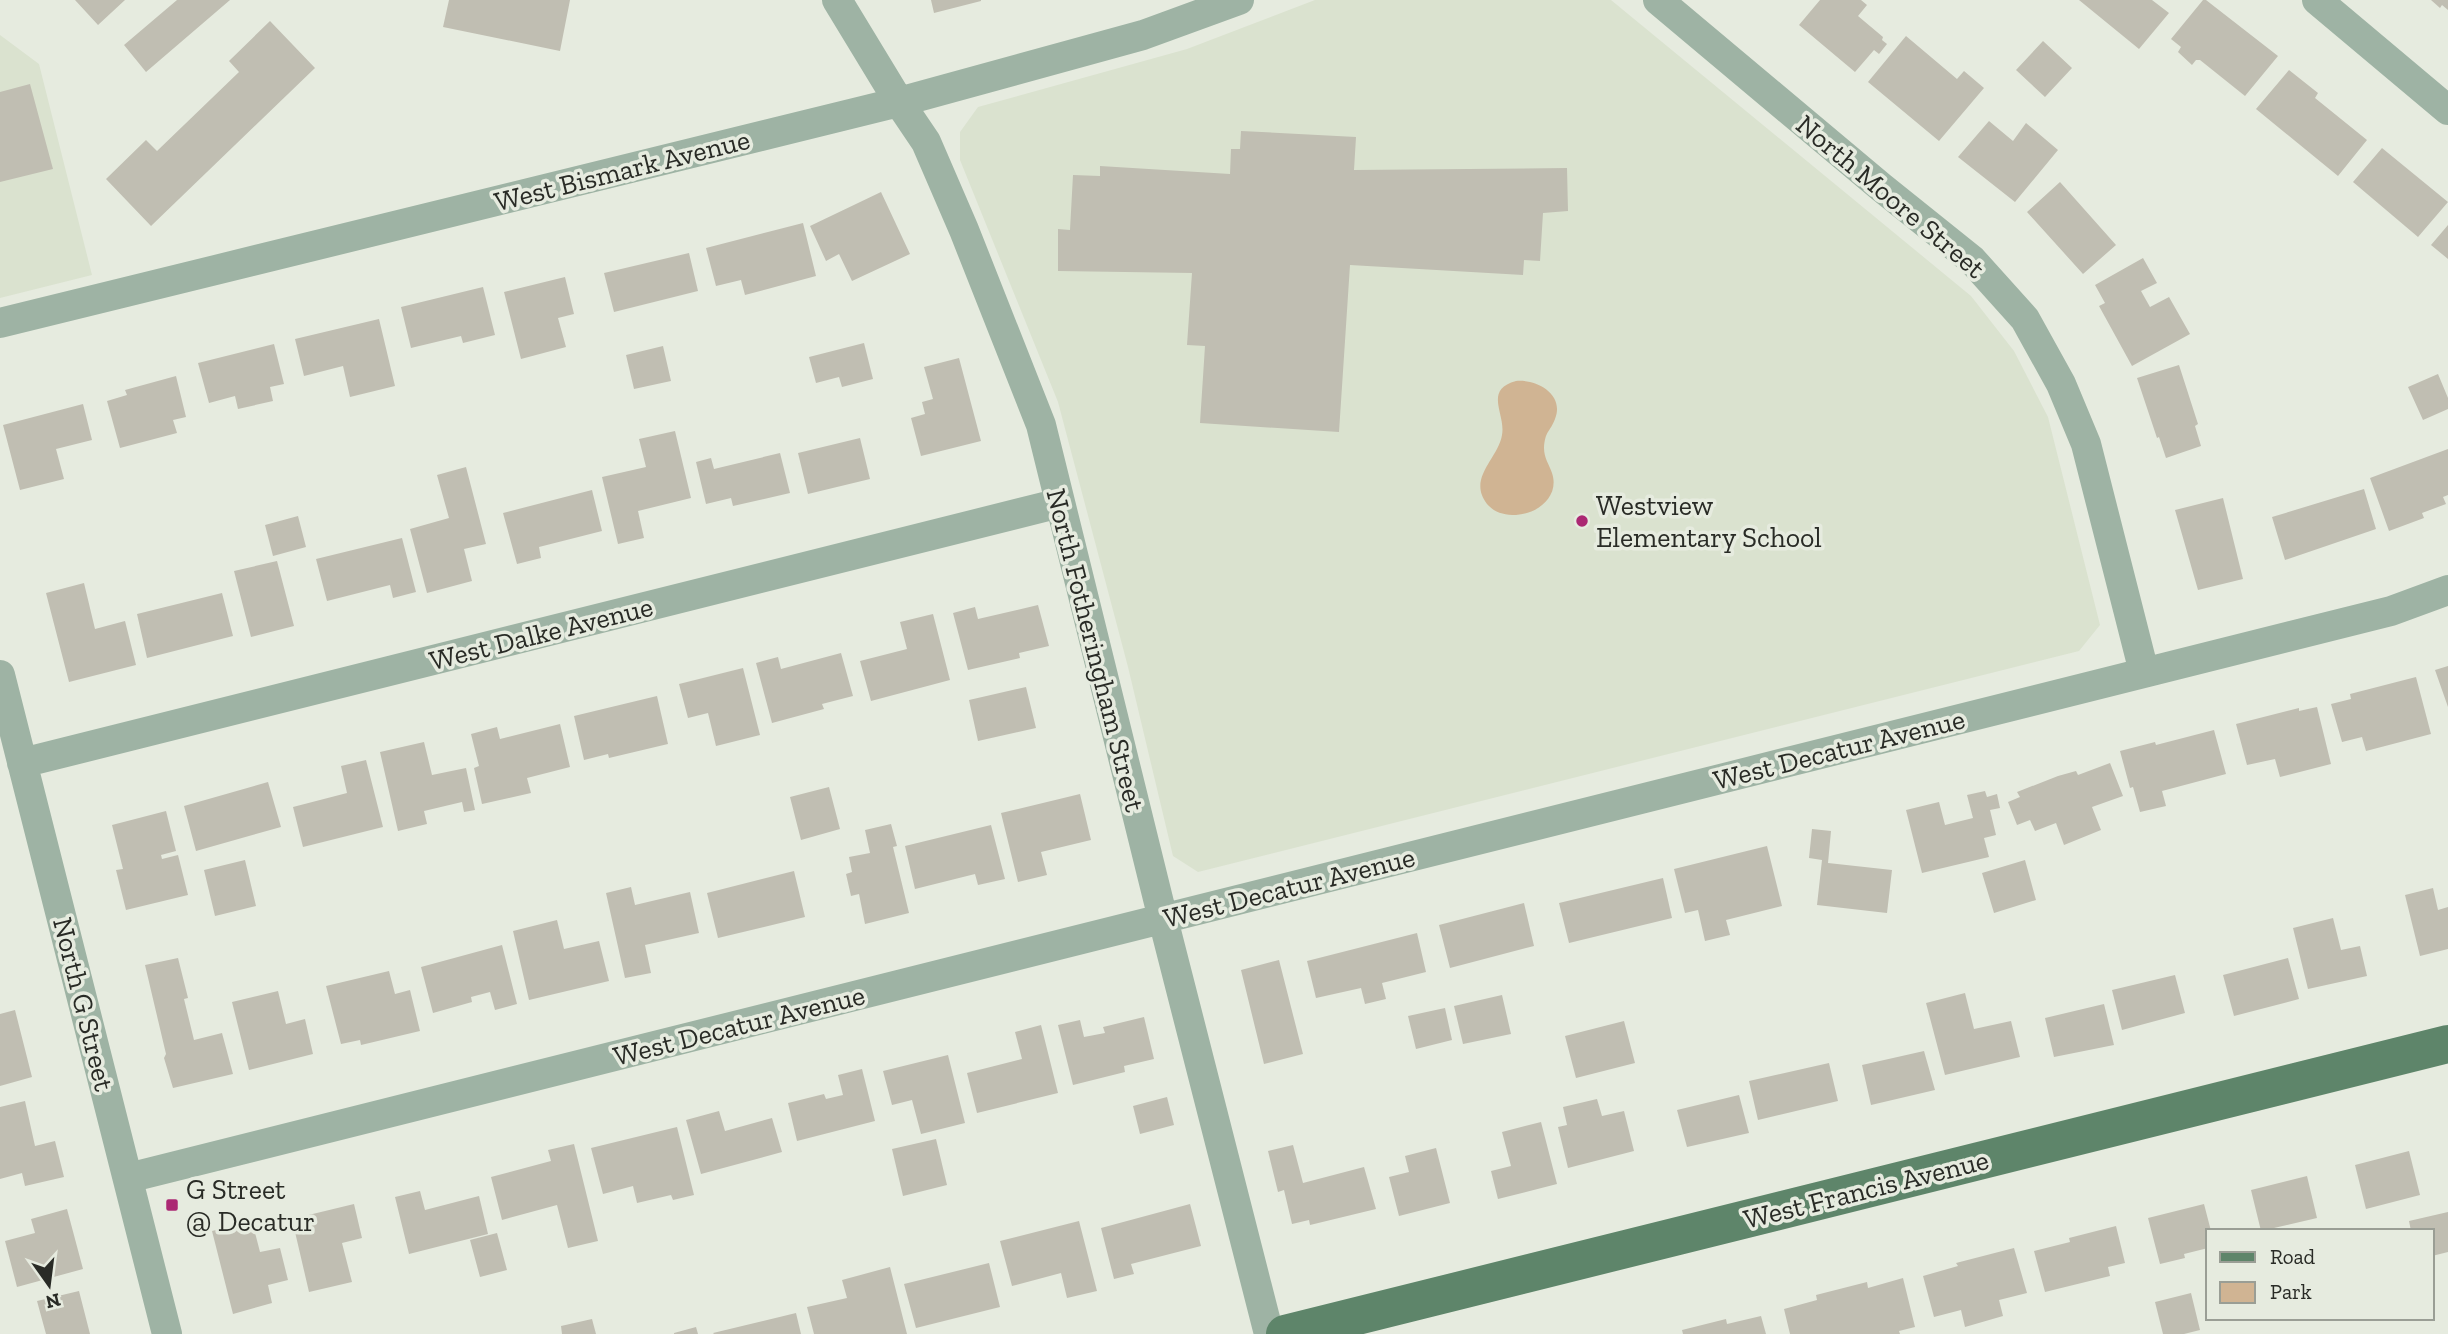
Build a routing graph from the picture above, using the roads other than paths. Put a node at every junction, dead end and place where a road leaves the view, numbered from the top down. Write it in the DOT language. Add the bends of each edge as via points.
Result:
graph roads {
  1 [pos="837,0"];
  2 [pos="1239,0"];
  3 [pos="1658,0"];
  4 [pos="2317,0"];
  5 [pos="898,102"];
  6 [pos="2448,110"];
  7 [pos="0,323"];
  8 [pos="1060,503"];
  9 [pos="2448,590"];
  10 [pos="2144,672"];
  11 [pos="0,675"];
  12 [pos="22,763"];
  13 [pos="1163,919"];
  14 [pos="2448,1044"];
  15 [pos="128,1178"];
  16 [pos="167,1334"];
  17 [pos="1269,1334"];
  18 [pos="1285,1334"];
  1 -- 5 [label="street, North Fotheringham Street"];
  2 -- 5 [label="street, West Bismark Avenue" via="1143,35"];
  3 -- 10 [label="street, North Moore Street" via="1972,260 2025,319 2061,384 2086,444"];
  4 -- 6 [label="street"];
  5 -- 7 [label="street, West Bismark Avenue"];
  5 -- 8 [label="street, North Fotheringham Street" via="926,142 964,230 1041,425"];
  8 -- 12 [label="street, West Dalke Avenue"];
  8 -- 13 [label="street, North Fotheringham Street"];
  9 -- 10 [label="street, West Decatur Avenue" via="2391,611"];
  10 -- 13 [label="street, West Decatur Avenue"];
  11 -- 12 [label="street, North G Street"];
  12 -- 15 [label="street, North G Street"];
  13 -- 15 [label="street, West Decatur Avenue"];
  13 -- 17 [label="street, North Fotheringham Street"];
  14 -- 18 [label="main road, West Francis Avenue"];
  15 -- 16 [label="street, North G Street"];
}
